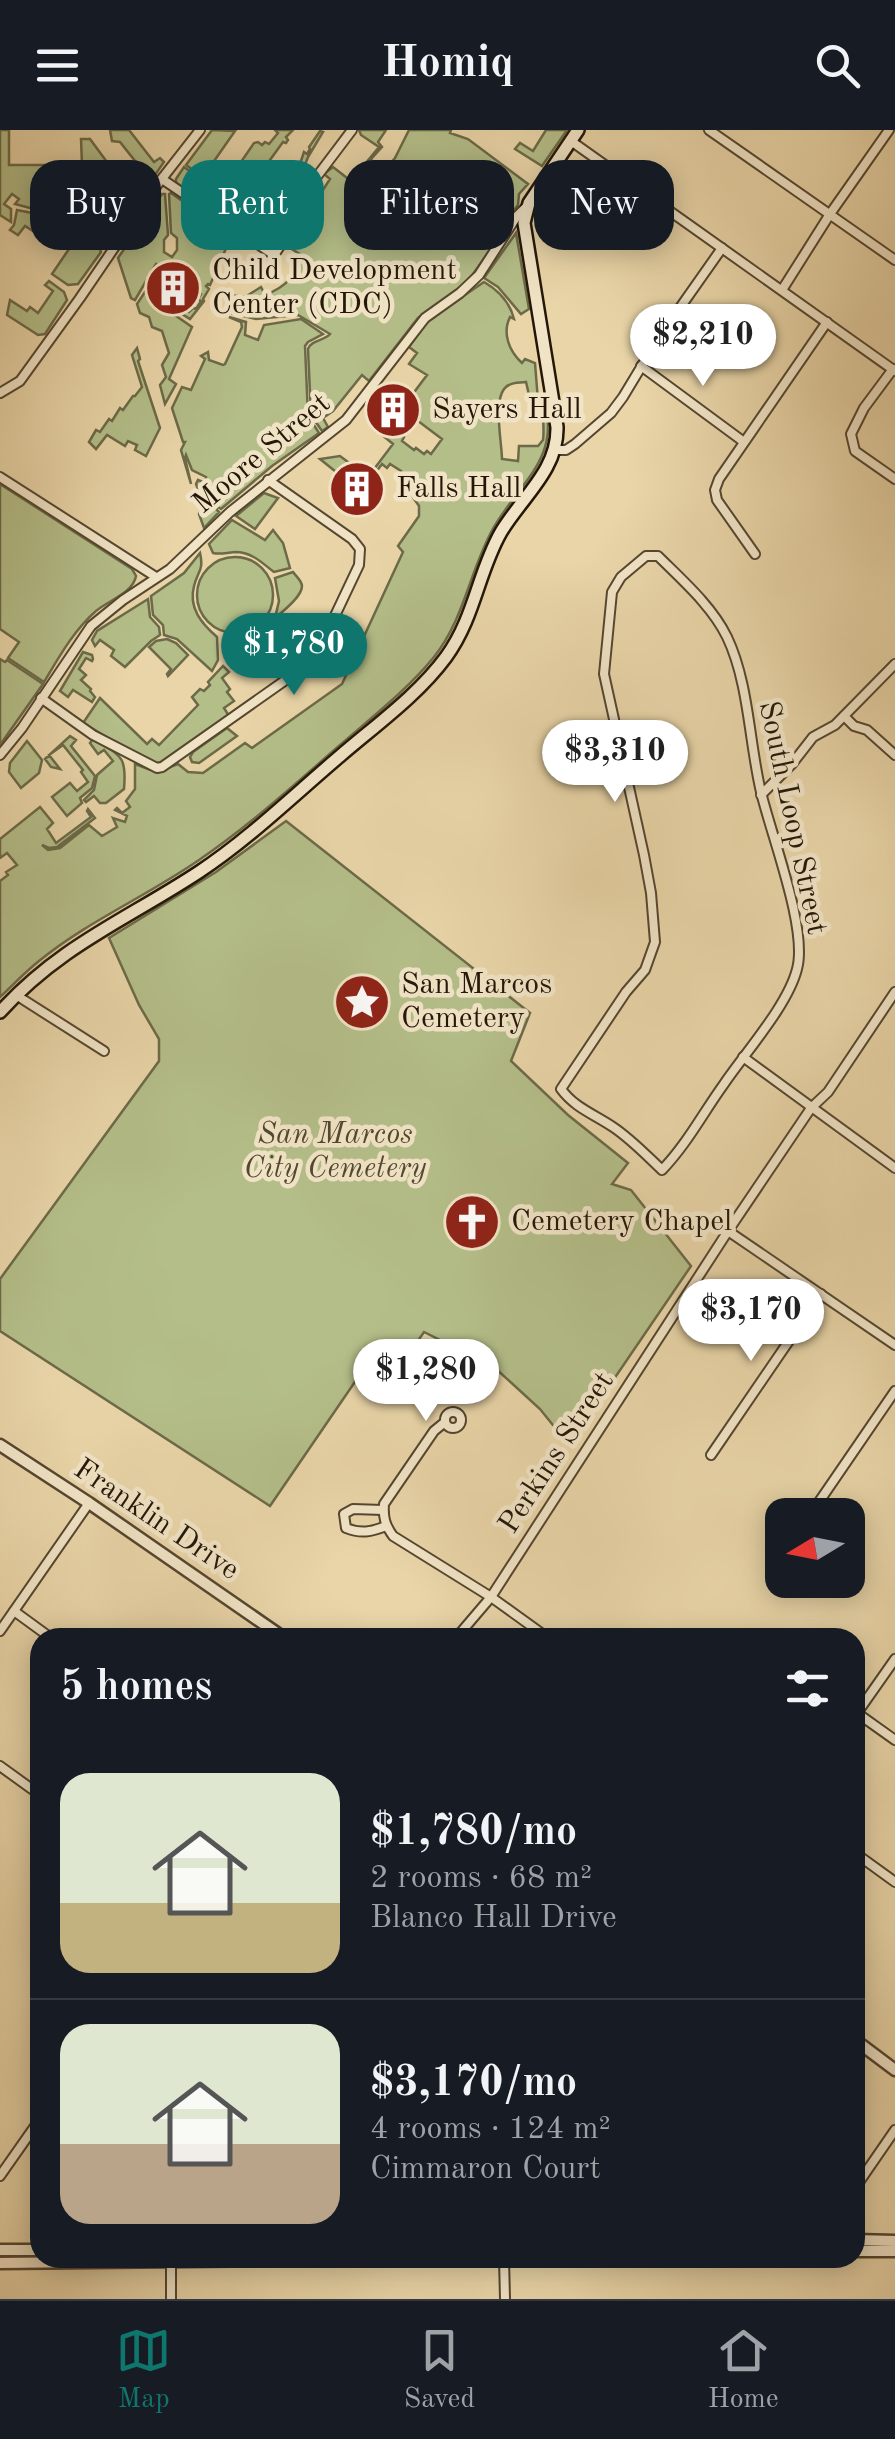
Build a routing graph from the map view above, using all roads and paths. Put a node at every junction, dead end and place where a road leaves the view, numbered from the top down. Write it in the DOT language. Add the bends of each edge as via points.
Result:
graph roads {
  1 [pos="200,130"];
  2 [pos="352,130"];
  3 [pos="709,130"];
  4 [pos="889,130"];
  5 [pos="575,136"];
  6 [pos="162,179"];
  7 [pos="530,203"];
  8 [pos="830,214"];
  9 [pos="722,248"];
  10 [pos="895,260"];
  11 [pos="782,290"];
  12 [pos="827,322"];
  13 [pos="641,366"];
  14 [pos="894,370"];
  15 [pos="0,393"];
  16 [pos="744,442"];
  17 [pos="555,450"];
  18 [pos="0,477"];
  19 [pos="268,480"];
  20 [pos="895,480"];
  21 [pos="755,554"];
  22 [pos="156,577"];
  23 [pos="895,664"];
  24 [pos="41,698"];
  25 [pos="844,716"];
  26 [pos="0,755"];
  27 [pos="895,755"];
  28 [pos="762,795"];
  29 [pos="895,992"];
  30 [pos="16,995"];
  31 [pos="0,1012"];
  32 [pos="104,1051"];
  33 [pos="742,1057"];
  34 [pos="811,1108"];
  35 [pos="895,1168"];
  36 [pos="728,1232"];
  37 [pos="821,1294"];
  38 [pos="895,1344"];
  39 [pos="895,1391"];
  40 [pos="445,1422"];
  41 [pos="0,1445"];
  42 [pos="711,1455"];
  43 [pos="822,1498"];
  44 [pos="89,1503"];
  45 [pos="383,1510"];
  46 [pos="386,1526"];
  47 [pos="491,1597"];
  48 [pos="14,1611"];
  49 [pos="37,1628"];
  50 [pos="270,1628"];
  51 [pos="465,1628"];
  52 [pos="534,1628"];
  53 [pos="0,1631"];
  54 [pos="895,1659"];
  55 [pos="865,1701"];
  56 [pos="865,1720"];
  57 [pos="895,1740"];
  58 [pos="0,1766"];
  59 [pos="30,1788"];
  60 [pos="865,1861"];
  61 [pos="895,1882"];
  62 [pos="865,2048"];
  63 [pos="895,2070"];
  64 [pos="895,2130"];
  65 [pos="30,2133"];
  66 [pos="865,2174"];
  67 [pos="0,2176"];
  68 [pos="865,2240"];
  69 [pos="895,2241"];
  70 [pos="0,2250"];
  71 [pos="30,2250"];
  72 [pos="865,2251"];
  73 [pos="895,2251"];
  74 [pos="30,2263"];
  75 [pos="0,2264"];
  76 [pos="171,2268"];
  77 [pos="504,2268"];
  78 [pos="171,2299"];
  79 [pos="505,2299"];
  1 -- 6 [label="street"];
  2 -- 6 [label="street" via="300,195 295,224 274,256"];
  3 -- 8 [label="street"];
  4 -- 8 [label="street"];
  5 -- 7 [label="main road, Moore Street"];
  5 -- 9 [label="street"];
  6 -- 15 [label="street" via="20,381"];
  7 -- 17 [label="main road" via="524,234 557,427"];
  7 -- 19 [label="street, Moore Street" via="478,275 425,318 346,420"];
  8 -- 10 [label="street"];
  8 -- 11 [label="street"];
  9 -- 11 [label="street"];
  9 -- 13 [label="street"];
  11 -- 12 [label="street"];
  12 -- 14 [label="street"];
  12 -- 16 [label="street"];
  13 -- 16 [label="street"];
  13 -- 17 [label="street" via="611,413 566,450"];
  14 -- 20 [label="street" via="851,434 855,451"];
  16 -- 21 [label="street" via="715,490"];
  17 -- 30 [label="main road" via="499,536 468,620 427,679 234,847 74,946"];
  18 -- 22 [label="street"];
  19 -- 22 [label="street, Moore Street"];
  19 -- 24 [label="street" via="360,549 314,660 157,768"];
  22 -- 24 [label="street, Moore Street" via="91,626"];
  23 -- 25 [label="street"];
  24 -- 26 [label="street, Moore Street"];
  25 -- 27 [label="street"];
  25 -- 28 [label="street" via="813,736"];
  28 -- 33 [label="street, South Loop Street" via="796,926 798,968 785,1000"];
  28 -- 33 [label="street, South Loop Street" via="726,634 658,556 646,556 612,592 604,674 644,854 655,942 644,970 562,1089 662,1170"];
  29 -- 34 [label="street, Perkins Street"];
  30 -- 31 [label="main road"];
  30 -- 32 [label="street"];
  33 -- 34 [label="street"];
  34 -- 35 [label="street"];
  34 -- 36 [label="street, Perkins Street"];
  36 -- 37 [label="street"];
  36 -- 47 [label="street, Perkins Street"];
  37 -- 38 [label="street"];
  37 -- 42 [label="street"];
  39 -- 43 [label="street"];
  40 -- 45 [label="street"];
  41 -- 44 [label="street, Franklin Drive"];
  44 -- 48 [label="street"];
  44 -- 50 [label="street, Franklin Drive"];
  45 -- 46 [label="street"];
  45 -- 46 [label="street" via="354,1508 343,1522 356,1532"];
  46 -- 47 [label="street"];
  47 -- 51 [label="street, Perkins Street"];
  47 -- 52 [label="street"];
  48 -- 49 [label="street"];
  48 -- 53 [label="street"];
  54 -- 55 [label="street"];
  56 -- 57 [label="street"];
  58 -- 59 [label="street"];
  60 -- 61 [label="street"];
  62 -- 63 [label="street"];
  64 -- 66 [label="street"];
  65 -- 67 [label="street"];
  68 -- 69 [label="street"];
  70 -- 71 [label="street"];
  72 -- 73 [label="street"];
  74 -- 75 [label="street"];
  76 -- 78 [label="street"];
  77 -- 79 [label="street"];
}
